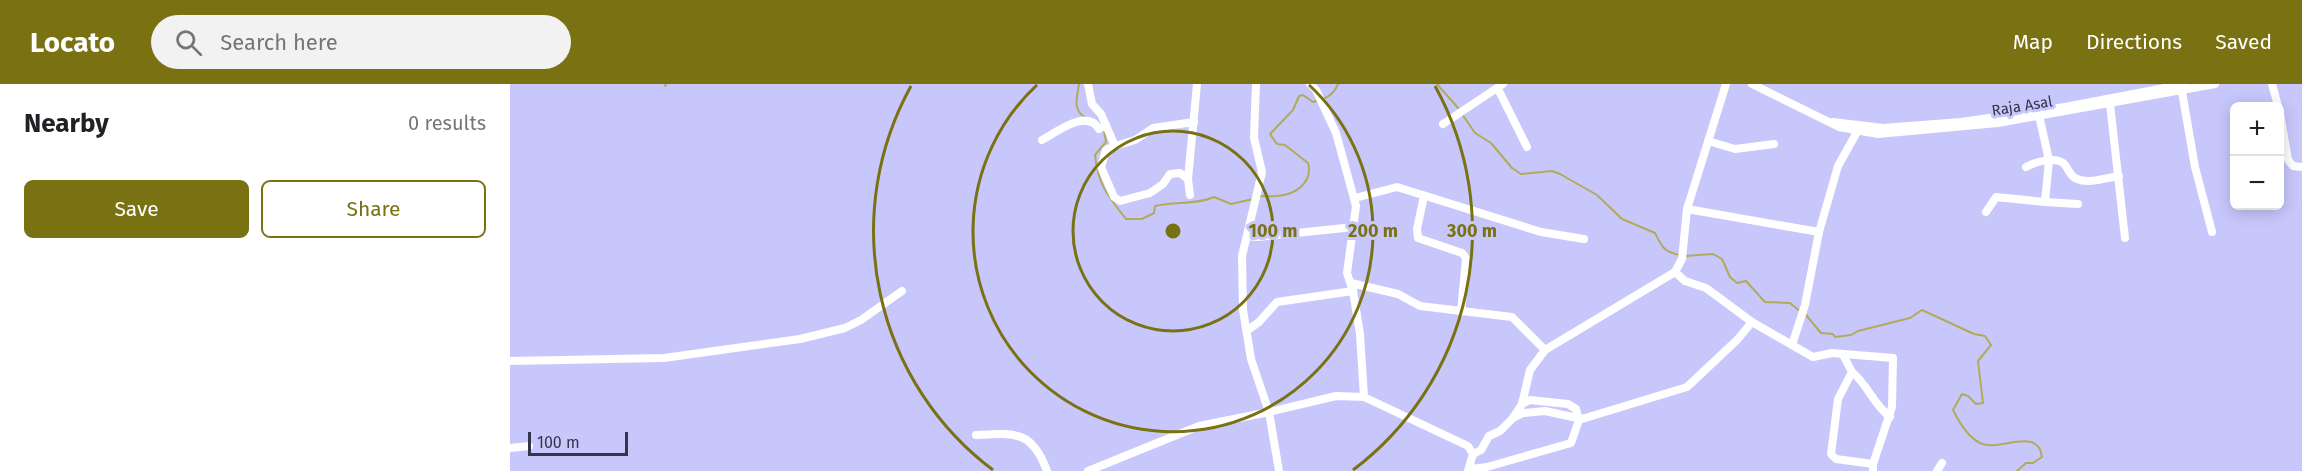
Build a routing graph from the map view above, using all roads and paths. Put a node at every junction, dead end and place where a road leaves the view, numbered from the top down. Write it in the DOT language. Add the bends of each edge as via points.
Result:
graph roads {
  1 [pos="1088,84"];
  2 [pos="1197,84"];
  3 [pos="1256,84"];
  4 [pos="1726,84"];
  5 [pos="1752,84"];
  6 [pos="2215,84"];
  7 [pos="2272,84"];
  8 [pos="2182,86"];
  9 [pos="1313,87"];
  10 [pos="1501,87"];
  11 [pos="1768,87"];
  12 [pos="2277,102"];
  13 [pos="2110,104"];
  14 [pos="2039,114"];
  15 [pos="1194,122"];
  16 [pos="1833,122"];
  17 [pos="1443,124"];
  18 [pos="1103,127"];
  19 [pos="1857,132"];
  20 [pos="2284,136"];
  21 [pos="1042,140"];
  22 [pos="1708,141"];
  23 [pos="1774,144"];
  24 [pos="1115,146"];
  25 [pos="1527,147"];
  26 [pos="2049,160"];
  27 [pos="2026,167"];
  28 [pos="2302,167"];
  29 [pos="2119,176"];
  30 [pos="1188,179"];
  31 [pos="1190,195"];
  32 [pos="1424,196"];
  33 [pos="1355,198"];
  34 [pos="2045,202"];
  35 [pos="2078,204"];
  36 [pos="1688,209"];
  37 [pos="1986,212"];
  38 [pos="1354,227"];
  39 [pos="1819,232"];
  40 [pos="2212,232"];
  41 [pos="1247,236"];
  42 [pos="2125,238"];
  43 [pos="1584,239"];
  44 [pos="1675,272"];
  45 [pos="1352,287"];
  46 [pos="902,291"];
  47 [pos="1461,312"];
  48 [pos="1752,322"];
  49 [pos="1248,330"];
  50 [pos="1792,345"];
  51 [pos="1545,350"];
  52 [pos="1843,355"];
  53 [pos="510,361"];
  54 [pos="1852,372"];
  55 [pos="1364,397"];
  56 [pos="1522,404"];
  57 [pos="1269,412"];
  58 [pos="1890,417"];
  59 [pos="1512,418"];
  60 [pos="1579,420"];
  61 [pos="976,435"];
  62 [pos="529,446"];
  63 [pos="510,448"];
  64 [pos="1473,454"];
  65 [pos="1873,467"];
  66 [pos="1469,470"];
  67 [pos="1047,471"];
  68 [pos="1088,471"];
  69 [pos="1279,471"];
  1 -- 18 [label="street"];
  2 -- 15 [label="street"];
  3 -- 41 [label="street" via="1254,138 1262,172"];
  4 -- 22 [label="street"];
  5 -- 11 [label="street, Raja Asal"];
  6 -- 8 [label="street, Raja Asal"];
  7 -- 12 [label="street"];
  8 -- 13 [label="street, Raja Asal"];
  8 -- 14 [label="street, Raja Asal"];
  8 -- 40 [label="street" via="2193,155"];
  9 -- 33 [label="street" via="1336,133"];
  10 -- 17 [label="street"];
  10 -- 25 [label="street"];
  11 -- 16 [label="street, Raja Asal"];
  13 -- 14 [label="street, Raja Asal"];
  13 -- 29 [label="street"];
  14 -- 16 [label="street, Raja Asal" via="1877,128"];
  14 -- 19 [label="street, Raja Asal" via="1920,132"];
  14 -- 26 [label="street"];
  15 -- 24 [label="street" via="1153,128 1135,140"];
  15 -- 30 [label="street"];
  16 -- 19 [label="street, Raja Asal"];
  18 -- 21 [label="street" via="1077,119"];
  18 -- 24 [label="street"];
  19 -- 39 [label="street" via="1838,166"];
  20 -- 28 [label="street" via="2288,160 2293,166"];
  22 -- 23 [label="street" via="1735,149"];
  22 -- 36 [label="street"];
  24 -- 30 [label="street" via="1106,150 1101,167 1114,197 1120,201 1150,193 1172,174 1180,173"];
  26 -- 27 [label="street"];
  26 -- 29 [label="street" via="2062,161 2072,177 2080,180"];
  26 -- 34 [label="street"];
  29 -- 42 [label="street"];
  30 -- 31 [label="street"];
  32 -- 33 [label="street" via="1397,188"];
  32 -- 43 [label="street" via="1541,232"];
  32 -- 47 [label="street" via="1418,238 1462,253 1466,258"];
  33 -- 38 [label="street"];
  34 -- 35 [label="street"];
  34 -- 37 [label="street" via="1996,197"];
  36 -- 39 [label="street"];
  36 -- 44 [label="street" via="1683,255"];
  38 -- 41 [label="street"];
  38 -- 45 [label="street" via="1347,273"];
  39 -- 50 [label="street" via="1805,305"];
  41 -- 49 [label="street" via="1242,271"];
  44 -- 48 [label="street" via="1706,288"];
  44 -- 51 [label="street"];
  45 -- 47 [label="street" via="1398,294 1420,306"];
  45 -- 49 [label="street" via="1277,302"];
  45 -- 55 [label="street"];
  46 -- 53 [label="street" via="844,328 800,339 663,358"];
  47 -- 51 [label="street" via="1512,316"];
  48 -- 50 [label="street"];
  48 -- 60 [label="street" via="1687,387"];
  49 -- 57 [label="street" via="1251,359"];
  50 -- 52 [label="street" via="1813,357"];
  51 -- 56 [label="street" via="1530,370"];
  52 -- 54 [label="street"];
  52 -- 58 [label="street" via="1893,358"];
  54 -- 58 [label="street" via="1875,404"];
  54 -- 65 [label="street" via="1838,399 1831,454 1836,459"];
  55 -- 57 [label="street" via="1336,396"];
  55 -- 64 [label="street" via="1468,446"];
  56 -- 59 [label="street"];
  56 -- 60 [label="street" via="1530,400 1568,404 1576,410"];
  57 -- 68 [label="street" via="1199,426"];
  57 -- 69 [label="street"];
  58 -- 65 [label="street"];
  59 -- 60 [label="street" via="1536,411"];
  59 -- 64 [label="street"];
  60 -- 66 [label="street" via="1570,443"];
  61 -- 67 [label="street" via="1026,438 1042,456"];
  62 -- 63 [label="street"];
  64 -- 66 [label="street"];
}
